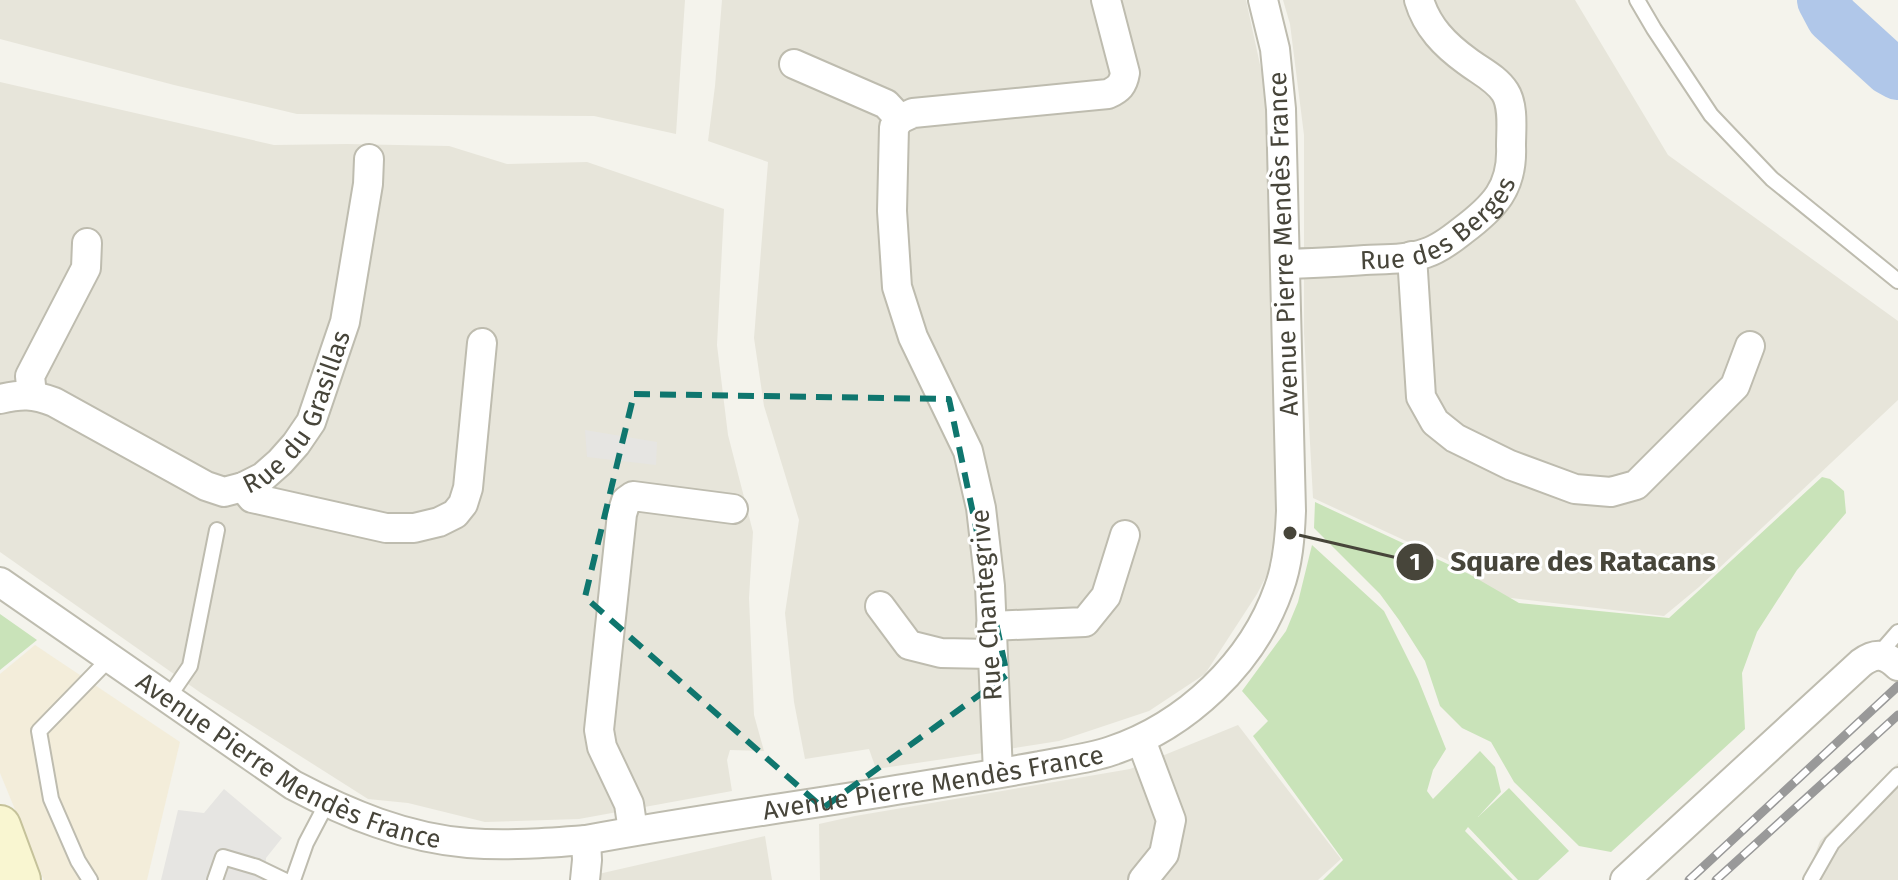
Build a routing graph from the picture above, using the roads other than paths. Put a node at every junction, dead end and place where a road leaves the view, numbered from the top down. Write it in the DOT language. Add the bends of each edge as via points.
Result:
graph roads {
  1 [pos="1106,0"];
  2 [pos="1263,0"];
  3 [pos="1419,0"];
  4 [pos="1637,0"];
  5 [pos="794,64"];
  6 [pos="900,119"];
  7 [pos="369,159"];
  8 [pos="87,243"];
  9 [pos="1412,256"];
  10 [pos="1286,264"];
  11 [pos="1898,281"];
  12 [pos="482,343"];
  13 [pos="1750,346"];
  14 [pos="32,395"];
  15 [pos="0,399"];
  16 [pos="243,487"];
  17 [pos="733,509"];
  18 [pos="217,530"];
  19 [pos="1125,535"];
  20 [pos="0,582"];
  21 [pos="880,606"];
  22 [pos="1898,632"];
  23 [pos="992,640"];
  24 [pos="110,658"];
  25 [pos="1888,661"];
  26 [pos="168,698"];
  27 [pos="1141,740"];
  28 [pos="998,773"];
  29 [pos="1898,775"];
  30 [pos="327,803"];
  31 [pos="0,826"];
  32 [pos="633,831"];
  33 [pos="586,840"];
  34 [pos="20,880"];
  35 [pos="90,880"];
  36 [pos="215,880"];
  37 [pos="284,880"];
  38 [pos="293,880"];
  39 [pos="585,880"];
  40 [pos="1143,880"];
  41 [pos="1625,880"];
  42 [pos="1811,880"];
  1 -- 6 [label="street" via="1125,73 1116,90 913,113"];
  2 -- 10 [label="street, Avenue Pierre Mendès France" via="1281,109"];
  3 -- 9 [label="street, Rue des Berges" via="1444,43 1506,93 1512,161 1495,204 1451,240"];
  4 -- 11 [label="lane" via="1711,115 1772,179"];
  5 -- 6 [label="street" via="886,104"];
  6 -- 23 [label="street, Rue Chantegrive" via="894,127 892,211 897,287 913,337 968,451 981,508"];
  7 -- 16 [label="street, Rue du Grasillas" via="345,322 311,422 280,462"];
  8 -- 14 [label="street" via="86,268 30,376"];
  9 -- 10 [label="street, Rue des Berges"];
  9 -- 13 [label="street" via="1421,397 1435,422 1510,465 1575,489 1611,492 1636,485 1735,386"];
  10 -- 27 [label="street, Avenue Pierre Mendès France" via="1291,511 1279,589 1264,623 1216,686 1191,710"];
  12 -- 16 [label="street" via="468,488 455,514 414,528 386,528 252,498"];
  14 -- 15 [label="street, Rue du Grasillas"];
  14 -- 16 [label="street, Rue du Grasillas" via="206,486 224,492"];
  17 -- 32 [label="street" via="633,496 626,501 599,730 629,804"];
  18 -- 26 [label="lane" via="190,666"];
  19 -- 23 [label="street" via="1106,596 1085,622"];
  20 -- 24 [label="street, Avenue Pierre Mendès France"];
  21 -- 23 [label="street" via="909,645 941,653"];
  22 -- 25 [label="lane"];
  23 -- 28 [label="street, Rue Chantegrive"];
  24 -- 26 [label="street, Avenue Pierre Mendès France"];
  24 -- 35 [label="lane" via="39,731 51,799"];
  25 -- 41 [label="street" via="1870,656 1861,663"];
  26 -- 30 [label="street, Avenue Pierre Mendès France"];
  27 -- 28 [label="street, Avenue Pierre Mendès France" via="1090,757"];
  27 -- 40 [label="street" via="1171,820 1164,854"];
  28 -- 32 [label="street, Avenue Pierre Mendès France"];
  29 -- 42 [label="lane" via="1832,843"];
  30 -- 33 [label="street, Avenue Pierre Mendès France" via="430,838 470,843"];
  30 -- 38 [label="lane"];
  31 -- 34 [label="main road"];
  32 -- 33 [label="street, Avenue Pierre Mendès France"];
  33 -- 39 [label="street"];
  36 -- 37 [label="lane" via="223,857"];
}
